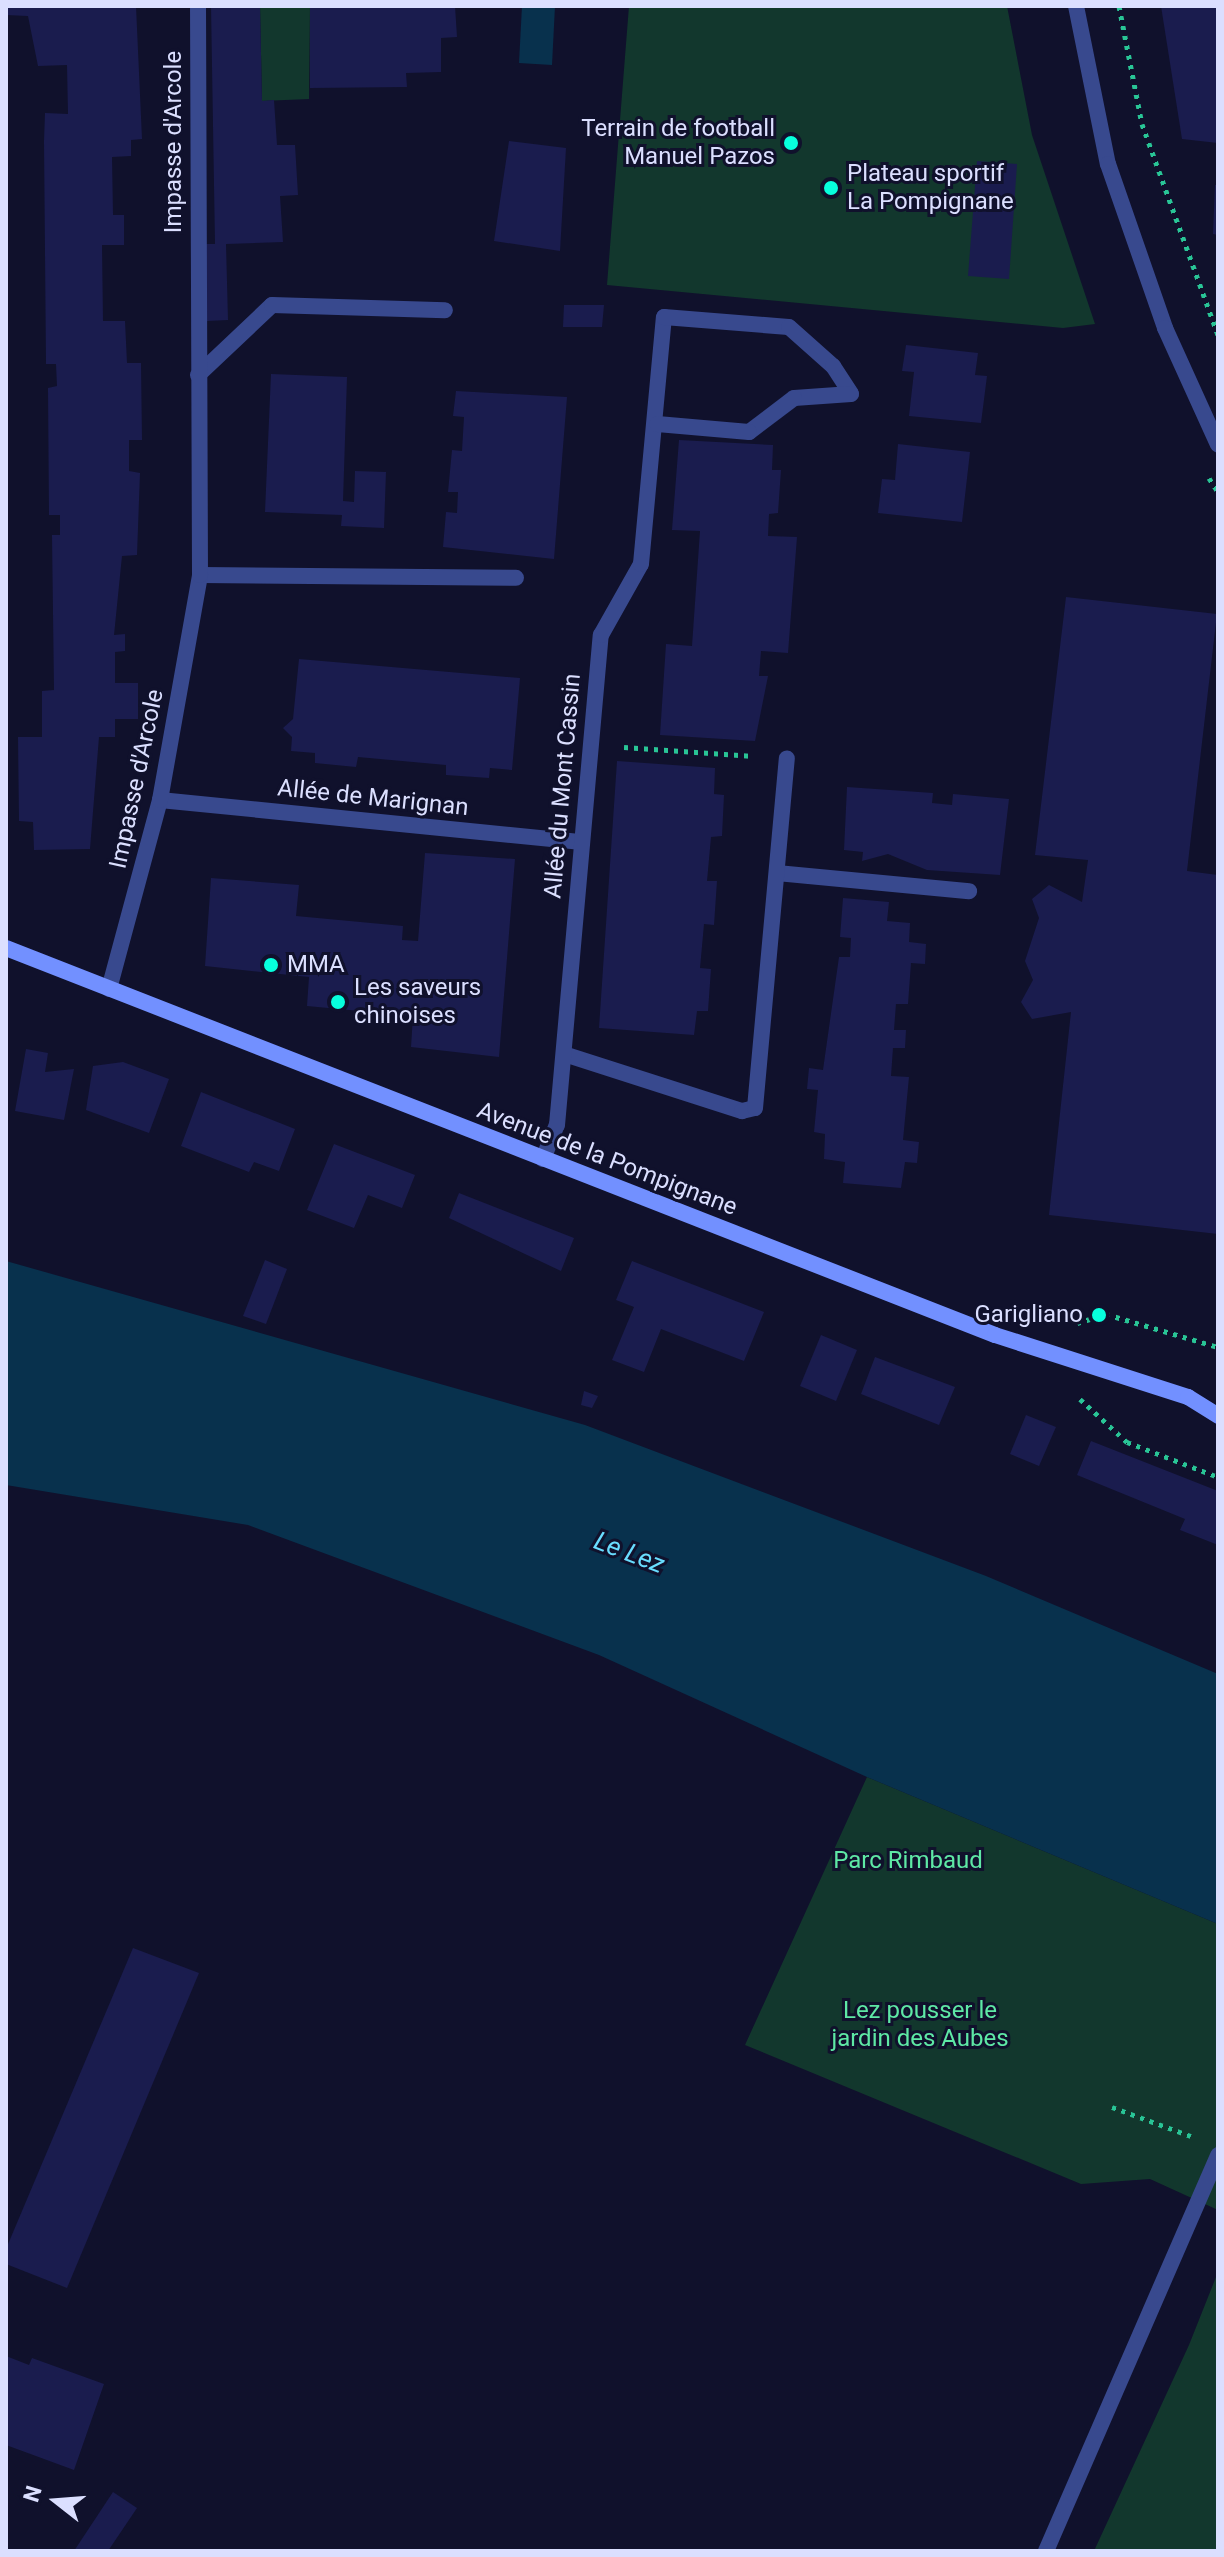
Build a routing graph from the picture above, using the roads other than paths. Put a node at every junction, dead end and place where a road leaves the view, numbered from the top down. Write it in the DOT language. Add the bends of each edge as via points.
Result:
graph roads {
  1 [pos="198,6"];
  2 [pos="1076,6"];
  3 [pos="445,310"];
  4 [pos="198,375"];
  5 [pos="657,424"];
  6 [pos="1218,445"];
  7 [pos="200,575"];
  8 [pos="516,578"];
  9 [pos="787,758"];
  10 [pos="160,800"];
  11 [pos="582,842"];
  12 [pos="777,873"];
  13 [pos="969,891"];
  14 [pos="6,948"];
  15 [pos="109,989"];
  16 [pos="564,1054"];
  17 [pos="543,1159"];
  18 [pos="1218,1399"];
  19 [pos="1197,1401"];
  20 [pos="1218,1416"];
  21 [pos="1218,2155"];
  22 [pos="1046,2551"];
  1 -- 4 [label="street, Impasse d'Arcole"];
  2 -- 6 [label="street" via="1108,164 1165,328"];
  3 -- 4 [label="street" via="272,305"];
  4 -- 7 [label="street, Impasse d'Arcole"];
  5 -- 5 [label="street, Allée du Mont Cassin" via="664,317 789,327 833,366 851,394 794,398 749,432"];
  5 -- 11 [label="street, Allée du Mont Cassin" via="641,564 601,635"];
  7 -- 8 [label="street"];
  7 -- 10 [label="street, Impasse d'Arcole"];
  9 -- 12 [label="street"];
  10 -- 11 [label="street, Allée de Marignan"];
  10 -- 15 [label="street, Impasse d'Arcole"];
  11 -- 16 [label="street, Allée du Mont Cassin"];
  12 -- 13 [label="street"];
  12 -- 16 [label="street" via="755,1108 742,1111"];
  14 -- 15 [label="main road, Avenue de la Pompignane"];
  15 -- 17 [label="main road, Avenue de la Pompignane"];
  16 -- 17 [label="street, Allée du Mont Cassin" via="557,1125"];
  17 -- 19 [label="main road, Avenue de la Pompignane" via="995,1335"];
  18 -- 19 [label="main road, Avenue de la Pompignane"];
  19 -- 20 [label="main road, Avenue de la Pompignane"];
  21 -- 22 [label="street"];
}
